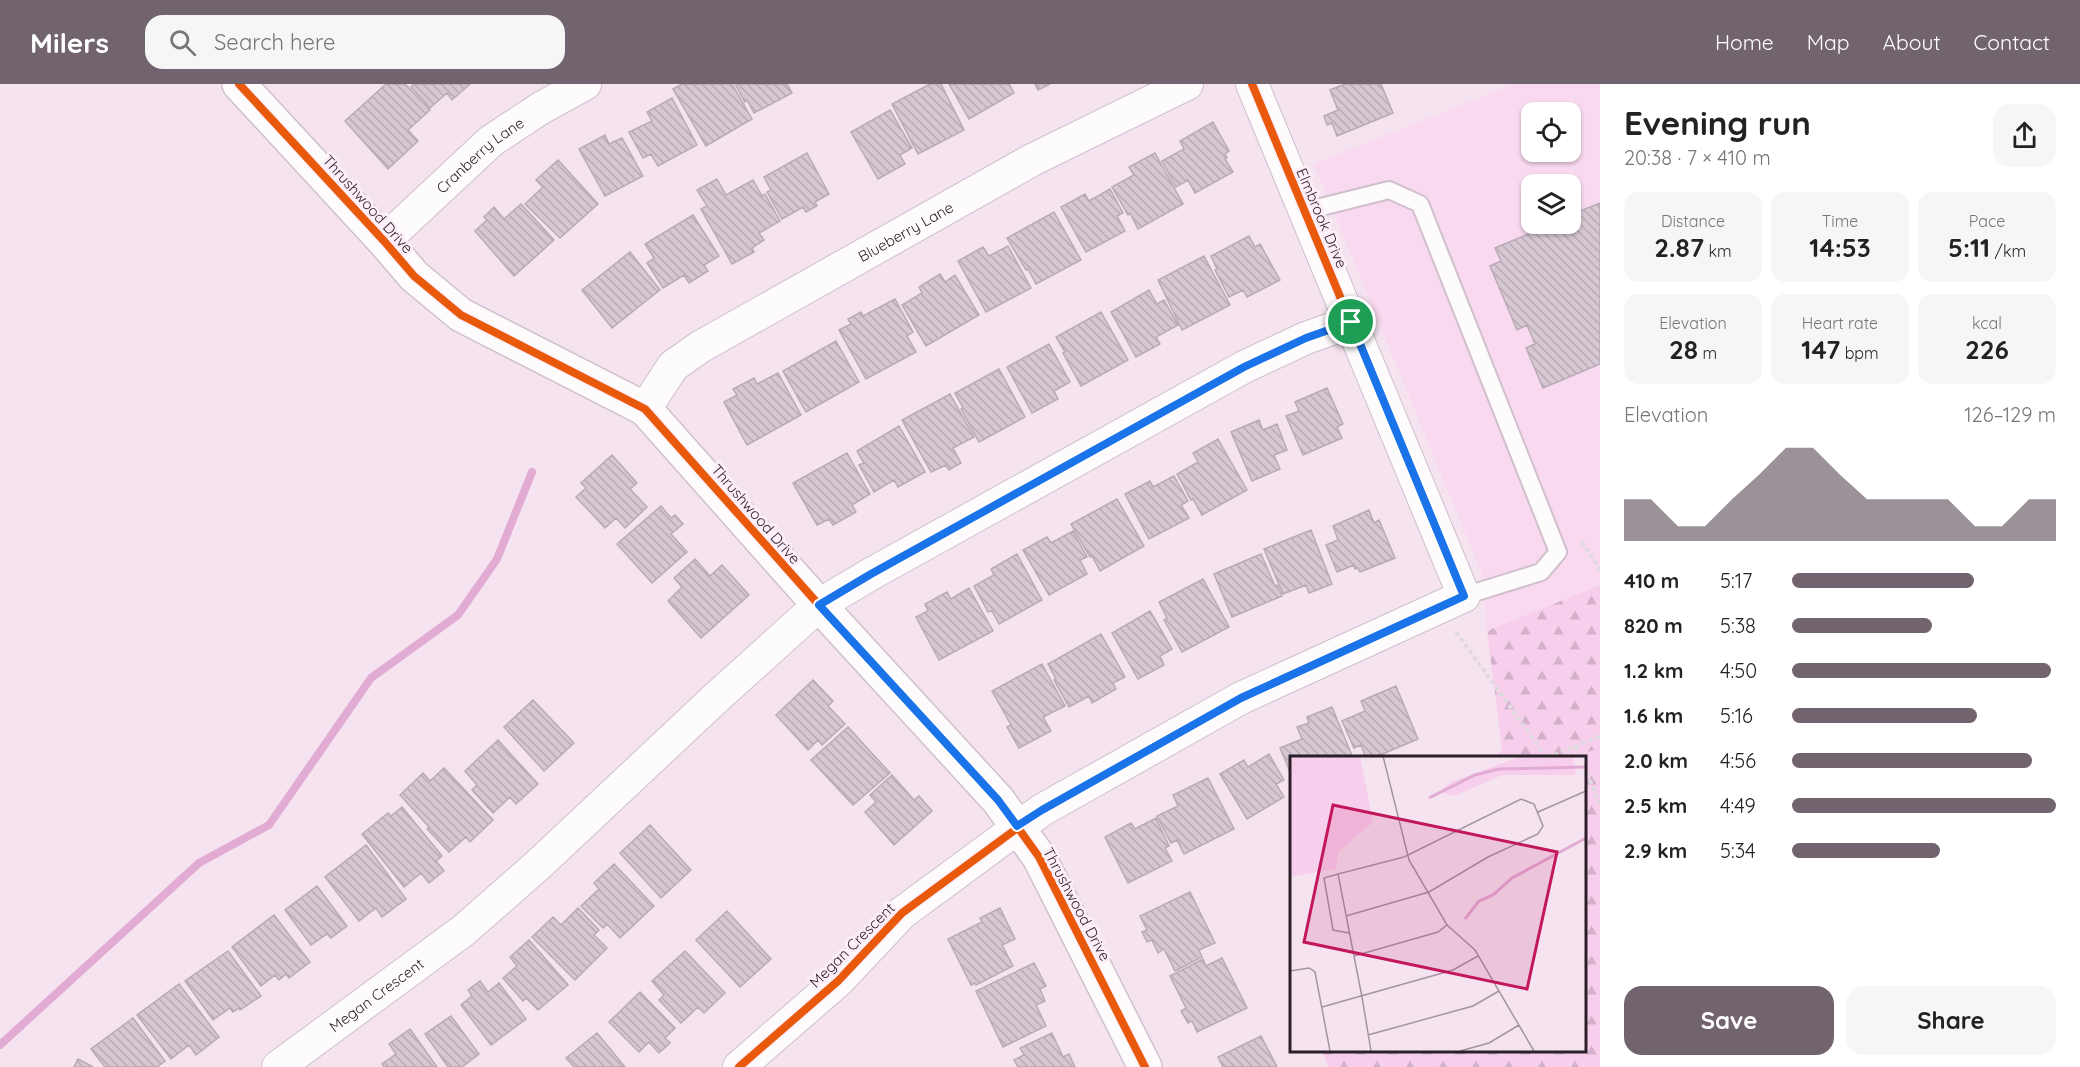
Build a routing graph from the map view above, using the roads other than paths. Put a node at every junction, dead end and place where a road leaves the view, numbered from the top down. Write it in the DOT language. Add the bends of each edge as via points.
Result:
graph roads {
  1 [pos="239,84"];
  2 [pos="585,84"];
  3 [pos="1187,84"];
  4 [pos="1252,84"];
  5 [pos="1305,211"];
  6 [pos="384,241"];
  7 [pos="1351,322"];
  8 [pos="645,409"];
  9 [pos="1451,601"];
  10 [pos="819,605"];
  11 [pos="1017,826"];
  12 [pos="278,1067"];
  13 [pos="739,1067"];
  14 [pos="1145,1067"];
  1 -- 6 [label="street, Thrushwood Drive"];
  2 -- 6 [label="street, Cranberry Lane" via="491,141"];
  3 -- 8 [label="street, Blueberry Lane" via="1032,160 700,347 673,366"];
  4 -- 5 [label="street, Elmbrook Drive"];
  5 -- 7 [label="street, Elmbrook Drive"];
  5 -- 9 [label="lane" via="1389,190 1419,204 1558,552 1541,572"];
  6 -- 8 [label="street, Thrushwood Drive" via="414,276 461,315"];
  7 -- 9 [label="street, Elmbrook Drive"];
  7 -- 10 [label="street, Megan Crescent" via="1244,367"];
  8 -- 10 [label="street, Thrushwood Drive"];
  9 -- 11 [label="street" via="1241,698"];
  10 -- 11 [label="street, Thrushwood Drive" via="998,800"];
  10 -- 12 [label="street, Megan Crescent" via="464,930"];
  11 -- 13 [label="street, Megan Crescent" via="902,913 838,981"];
  11 -- 14 [label="street, Thrushwood Drive" via="1039,857"];
}
